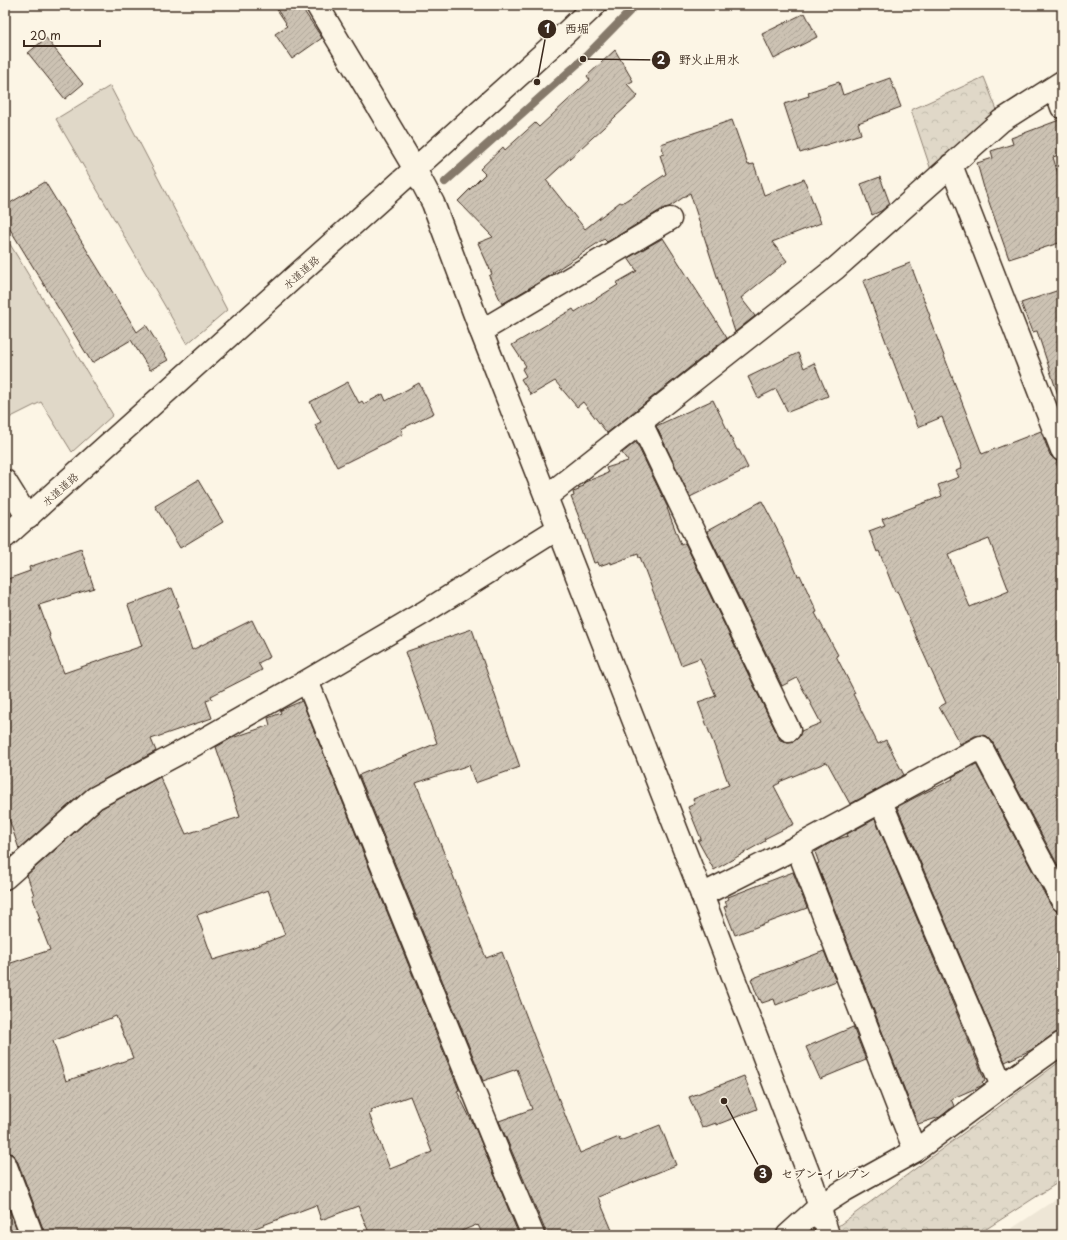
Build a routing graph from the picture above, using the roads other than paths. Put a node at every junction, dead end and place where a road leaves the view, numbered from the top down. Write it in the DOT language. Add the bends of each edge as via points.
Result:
graph roads {
  1 [pos="317,5"];
  2 [pos="595,5"];
  3 [pos="1058,84"];
  4 [pos="1062,107"];
  5 [pos="951,165"];
  6 [pos="415,169"];
  7 [pos="670,219"];
  8 [pos="481,331"];
  9 [pos="641,423"];
  10 [pos="1062,450"];
  11 [pos="5,481"];
  12 [pos="546,497"];
  13 [pos="28,518"];
  14 [pos="559,528"];
  15 [pos="5,537"];
  16 [pos="307,681"];
  17 [pos="789,730"];
  18 [pos="881,802"];
  19 [pos="797,848"];
  20 [pos="7,870"];
  21 [pos="702,895"];
  22 [pos="1062,900"];
  23 [pos="1062,1043"];
  24 [pos="1002,1086"];
  25 [pos="915,1151"];
  26 [pos="5,1164"];
  27 [pos="820,1206"];
  28 [pos="32,1235"];
  29 [pos="533,1235"];
  30 [pos="788,1235"];
  31 [pos="828,1235"];
  1 -- 6 [label="street"];
  2 -- 6 [label="street, 水道道路"];
  3 -- 4 [label="street"];
  3 -- 5 [label="street" via="1001,121"];
  5 -- 9 [label="street" via="836,268"];
  5 -- 10 [label="street"];
  6 -- 8 [label="street" via="434,203"];
  6 -- 13 [label="street, 水道道路"];
  7 -- 8 [label="street"];
  8 -- 12 [label="street"];
  9 -- 12 [label="street"];
  9 -- 17 [label="street"];
  11 -- 13 [label="street"];
  12 -- 14 [label="street"];
  13 -- 15 [label="street, 水道道路"];
  14 -- 16 [label="street" via="423,613"];
  14 -- 21 [label="street"];
  16 -- 20 [label="street" via="95,798"];
  16 -- 29 [label="street"];
  18 -- 19 [label="street"];
  18 -- 22 [label="street" via="981,747"];
  18 -- 24 [label="street"];
  19 -- 21 [label="street"];
  19 -- 25 [label="street"];
  21 -- 27 [label="street"];
  23 -- 24 [label="street"];
  24 -- 25 [label="street"];
  25 -- 27 [label="street"];
  26 -- 28 [label="street"];
  27 -- 30 [label="street"];
  27 -- 31 [label="street"];
}
